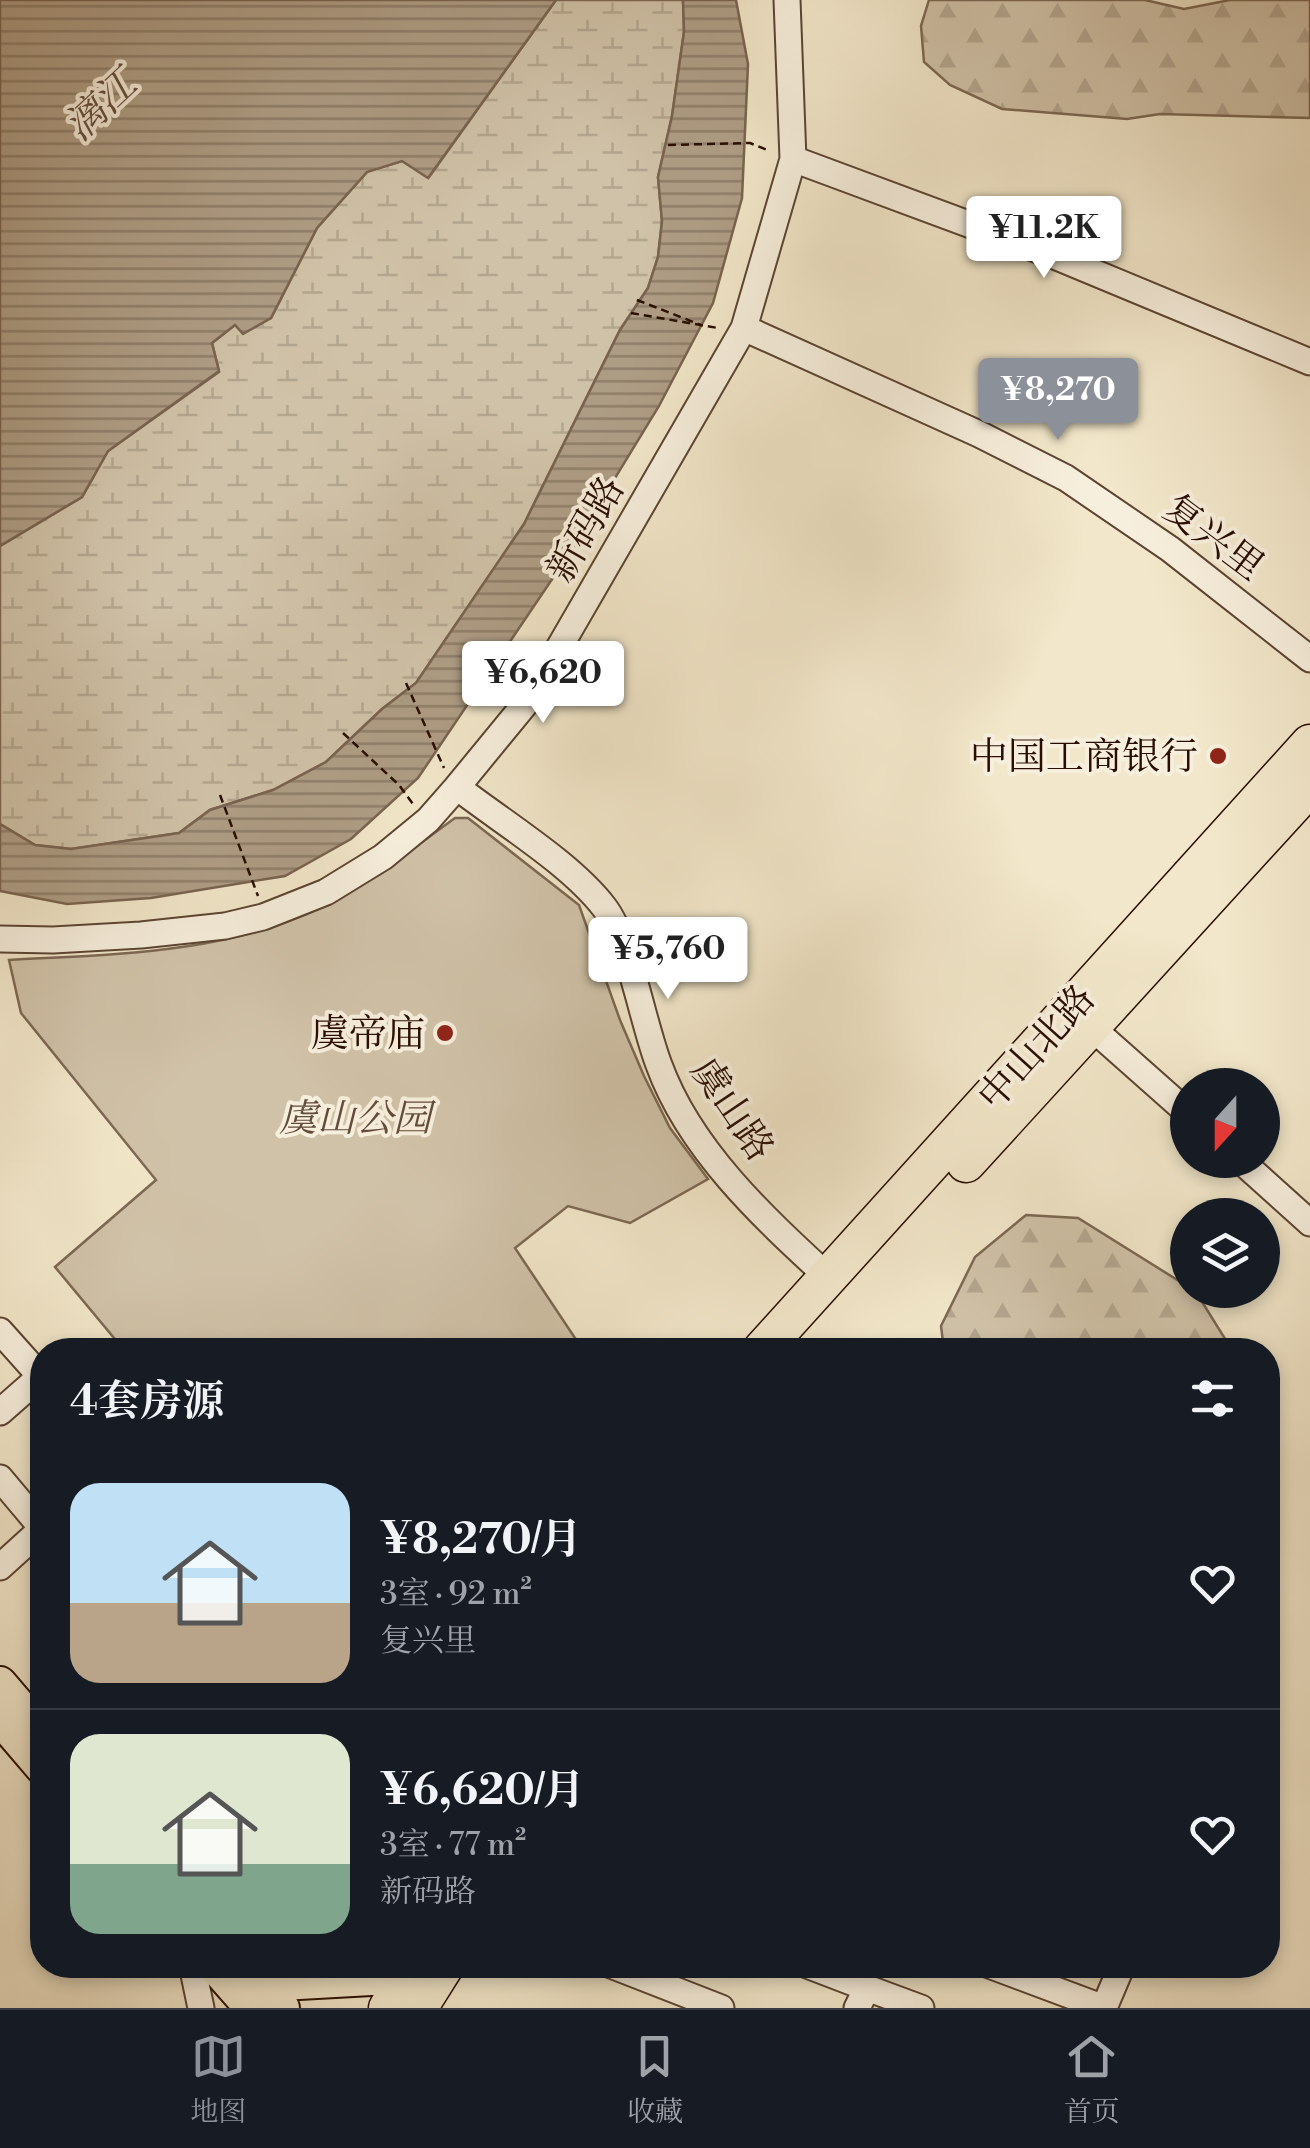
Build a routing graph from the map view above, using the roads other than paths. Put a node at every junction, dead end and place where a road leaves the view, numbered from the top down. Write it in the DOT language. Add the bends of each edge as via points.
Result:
graph roads {
  1 [pos="788,0"];
  2 [pos="794,160"];
  3 [pos="744,328"];
  4 [pos="1310,362"];
  5 [pos="1310,659"];
  6 [pos="1310,744"];
  7 [pos="1310,786"];
  8 [pos="457,787"];
  9 [pos="0,938"];
  10 [pos="1091,1026"];
  11 [pos="1170,1097"];
  12 [pos="1260,1178"];
  13 [pos="1310,1223"];
  14 [pos="828,1277"];
  15 [pos="0,1331"];
  16 [pos="773,1338"];
  17 [pos="807,1338"];
  18 [pos="30,1364"];
  19 [pos="30,1387"];
  20 [pos="0,1412"];
  21 [pos="0,1478"];
  22 [pos="30,1514"];
  23 [pos="30,1539"];
  24 [pos="0,1566"];
  25 [pos="0,1683"];
  26 [pos="30,1718"];
  27 [pos="0,1719"];
  28 [pos="30,1754"];
  29 [pos="195,1978"];
  30 [pos="231,1978"];
  31 [pos="657,1978"];
  32 [pos="835,1978"];
  33 [pos="1024,1978"];
  34 [pos="1117,1978"];
  35 [pos="419,1989"];
  36 [pos="255,1996"];
  37 [pos="862,1998"];
  38 [pos="201,2008"];
  39 [pos="721,2008"];
  40 [pos="921,2008"];
  1 -- 2 [label="street, 新码路"];
  2 -- 3 [label="street, 新码路"];
  2 -- 4 [label="street" via="1057,257"];
  3 -- 5 [label="street, 复兴里" via="1066,478"];
  3 -- 8 [label="street, 新码路" via="530,698"];
  6 -- 14 [label="highway, 中山北路"];
  7 -- 10 [label="highway, 中山北路"];
  8 -- 9 [label="street, 新码路" via="382,857 326,892 264,916 142,936"];
  8 -- 14 [label="street, 虞山路" via="606,909 676,1106 724,1172"];
  10 -- 11 [label="street"];
  10 -- 17 [label="highway, 中山北路"];
  12 -- 13 [label="street"];
  14 -- 16 [label="highway, 中山北路"];
  15 -- 18 [label="street"];
  19 -- 20 [label="street"];
  21 -- 22 [label="street"];
  23 -- 24 [label="street"];
  25 -- 26 [label="main road"];
  27 -- 28 [label="main road"];
  29 -- 38 [label="street"];
  30 -- 36 [label="main road"];
  31 -- 39 [label="street"];
  32 -- 37 [label="street"];
  33 -- 34 [label="street" via="1104,2008"];
  35 -- 36 [label="main road"];
  37 -- 40 [label="street"];
}
